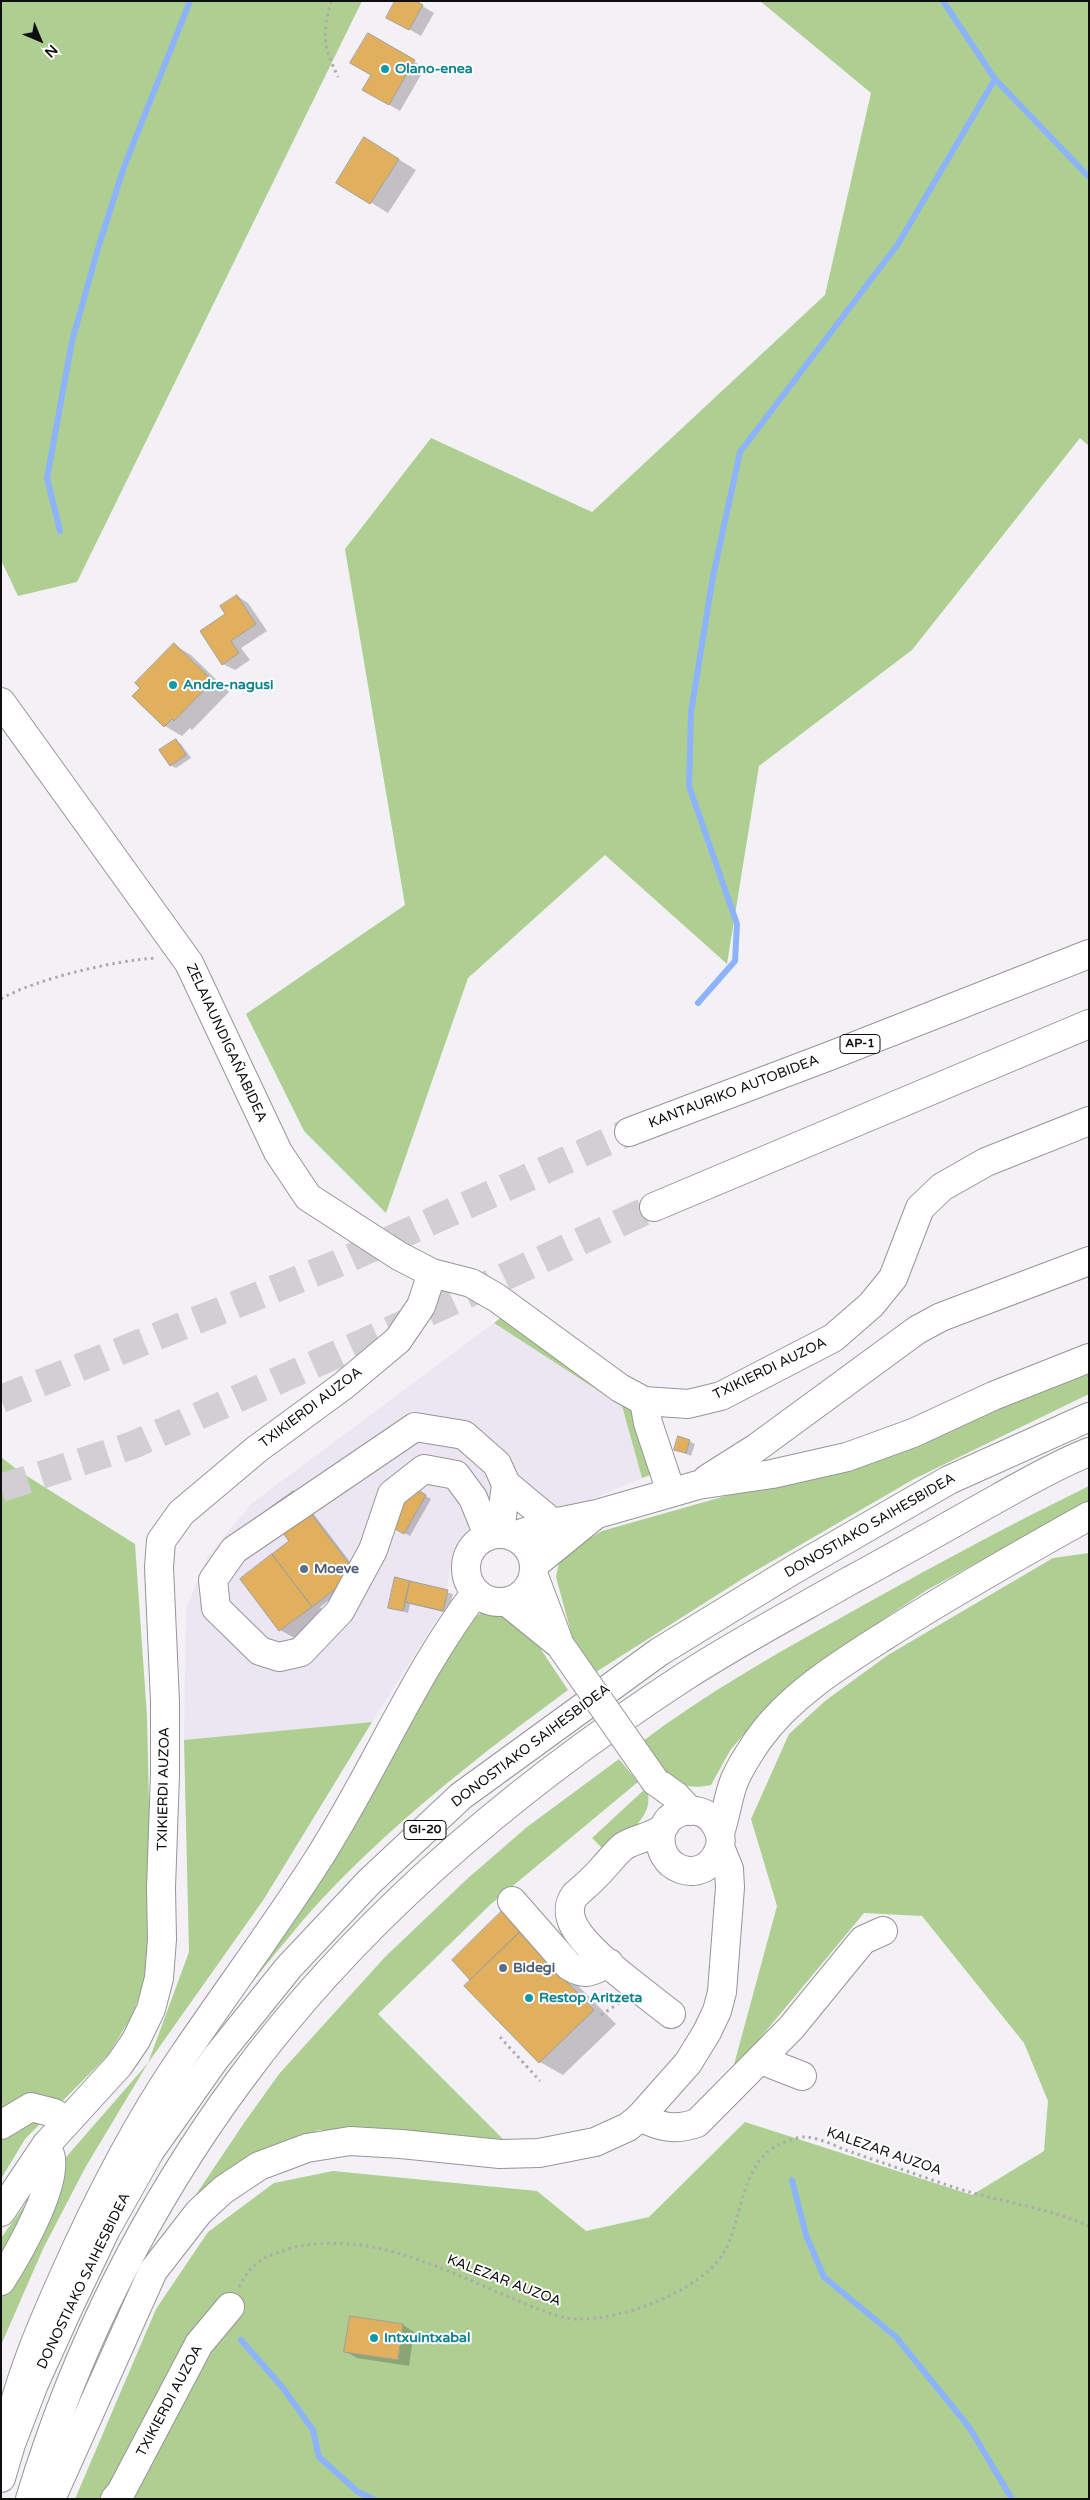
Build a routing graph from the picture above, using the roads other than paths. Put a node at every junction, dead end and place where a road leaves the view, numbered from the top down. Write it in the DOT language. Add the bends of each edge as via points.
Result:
graph roads {
  1 [pos="1,702"];
  2 [pos="1089,954"];
  3 [pos="1089,1024"];
  4 [pos="1089,1121"];
  5 [pos="629,1132"];
  6 [pos="654,1207"];
  7 [pos="1089,1260"];
  8 [pos="432,1273"];
  9 [pos="1089,1358"];
  10 [pos="644,1402"];
  11 [pos="1089,1417"];
  12 [pos="1089,1452"];
  13 [pos="506,1484"];
  14 [pos="698,1485"];
  15 [pos="671,1492"];
  16 [pos="597,1514"];
  17 [pos="1089,1516"];
  18 [pos="553,1523"];
  19 [pos="501,1535"];
  20 [pos="535,1570"];
  21 [pos="476,1592"];
  22 [pos="506,1602"];
  23 [pos="560,1645"];
  24 [pos="735,1780"];
  25 [pos="655,1781"];
  26 [pos="695,1811"];
  27 [pos="664,1826"];
  28 [pos="720,1840"];
  29 [pos="665,1858"];
  30 [pos="610,1860"];
  31 [pos="695,1870"];
  32 [pos="512,1901"];
  33 [pos="727,1914"];
  34 [pos="884,1931"];
  35 [pos="609,1963"];
  36 [pos="671,2014"];
  37 [pos="761,2060"];
  38 [pos="802,2076"];
  39 [pos="662,2093"];
  40 [pos="640,2116"];
  41 [pos="66,2122"];
  42 [pos="1,2125"];
  43 [pos="671,2127"];
  44 [pos="46,2145"];
  45 [pos="1,2212"];
  46 [pos="1,2281"];
  47 [pos="230,2307"];
  48 [pos="1,2460"];
  49 [pos="1,2478"];
  50 [pos="30,2499"];
  51 [pos="51,2499"];
  52 [pos="116,2499"];
  1 -- 8 [label="main road, ZELAIAUNDIGAÑABIDEA" via="189,963 278,1152 308,1197 399,1256"];
  2 -- 5 [label="main road, KANTAURIKO AUTOBIDEA / AP-1"];
  3 -- 6 [label="main road"];
  4 -- 10 [label="main road, TXIKIERDI AUZOA" via="986,1162 942,1187 920,1208 893,1278 872,1305 834,1338 721,1396 688,1404"];
  7 -- 14 [label="main road" via="941,1317 924,1335"];
  8 -- 10 [label="main road, TXIKIERDI AUZOA" via="471,1283 497,1298"];
  8 -- 41 [label="main road, TXIKIERDI AUZOA" via="421,1306 398,1340 343,1386 257,1449 181,1513 161,1541 159,1567 166,1774 159,1978 151,2009 136,2040 119,2065"];
  9 -- 14 [label="main road" via="993,1396 913,1434 847,1458"];
  10 -- 15 [label="main road"];
  11 -- 49 [label="main road, DONOSTIAKO SAIHESBIDEA / GI-20" via="949,1480 792,1570 659,1652 461,1796 369,1882 289,1967 215,2059 150,2151 106,2229 67,2311 34,2384"];
  12 -- 50 [label="main road, DONOSTIAKO SAIHESBIDEA / GI-20" via="1066,1461 951,1524 685,1676 567,1759 486,1822 396,1904 318,1984 247,2071 179,2169 134,2246 95,2325 63,2400"];
  13 -- 18 [label="main road"];
  13 -- 19 [label="main road"];
  13 -- 19 [label="main road" via="497,1464 464,1435 415,1426 234,1550 212,1580 216,1608 260,1651 279,1657 301,1652 340,1611 373,1550 392,1494 424,1468 456,1475"];
  14 -- 15 [label="main road"];
  15 -- 16 [label="main road"];
  16 -- 18 [label="main road"];
  16 -- 20 [label="main road"];
  17 -- 24 [label="main road" via="928,1607 818,1681 760,1738"];
  18 -- 19 [label="main road"];
  19 -- 20 [label="main road" via="525,1543 532,1553"];
  19 -- 21 [label="main road" via="477,1542 468,1554 468,1581"];
  20 -- 22 [label="main road" via="522,1595"];
  20 -- 23 [label="main road"];
  21 -- 22 [label="main road" via="490,1601"];
  21 -- 48 [label="main road" via="449,1628 318,1859 182,2057 132,2137 47,2312 18,2388"];
  22 -- 23 [label="main road"];
  23 -- 25 [label="main road, bridge"];
  24 -- 26 [label="main road"];
  24 -- 28 [label="main road"];
  25 -- 26 [label="main road"];
  25 -- 27 [label="main road"];
  26 -- 27 [label="main road" via="676,1814"];
  26 -- 28 [label="main road" via="711,1818"];
  27 -- 29 [label="main road" via="660,1838"];
  27 -- 30 [label="main road" via="623,1847"];
  28 -- 31 [label="main road" via="709,1864"];
  28 -- 33 [label="main road" via="729,1869"];
  29 -- 30 [label="main road"];
  29 -- 31 [label="main road" via="681,1870"];
  30 -- 35 [label="main road" via="570,1902 573,1924 591,1948"];
  31 -- 33 [label="main road"];
  32 -- 35 [label="main road" via="569,1966 581,1973"];
  33 -- 39 [label="main road" via="728,1936 717,2011 688,2063"];
  34 -- 37 [label="main road" via="863,1940"];
  35 -- 36 [label="main road"];
  37 -- 38 [label="main road"];
  37 -- 43 [label="main road" via="701,2120 685,2127"];
  39 -- 40 [label="main road"];
  39 -- 43 [label="main road"];
  40 -- 43 [label="main road" via="659,2126"];
  40 -- 51 [label="main road" via="628,2127 595,2142 539,2152 500,2154 350,2141 307,2148 259,2166 223,2190 199,2212 153,2271"];
  41 -- 42 [label="main road" via="54,2113 31,2107"];
  41 -- 44 [label="main road, TXIKIERDI AUZOA"];
  44 -- 45 [label="main road, TXIKIERDI AUZOA"];
  44 -- 46 [label="main road" via="51,2160 48,2186 18,2253"];
  47 -- 52 [label="main road, TXIKIERDI AUZOA" via="198,2344"];
}
